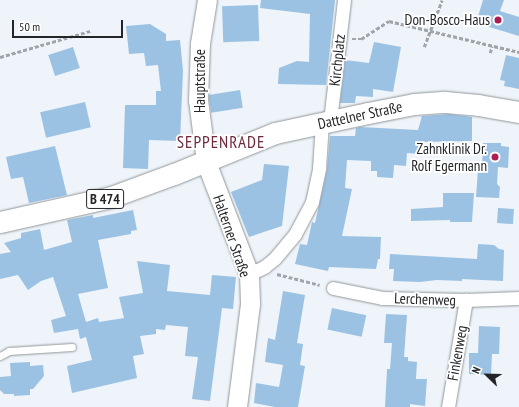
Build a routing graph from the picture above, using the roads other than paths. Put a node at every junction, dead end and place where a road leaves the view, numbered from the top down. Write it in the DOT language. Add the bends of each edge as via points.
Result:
graph roads {
  1 [pos="206,0"];
  2 [pos="344,0"];
  3 [pos="519,112"];
  4 [pos="326,122"];
  5 [pos="206,162"];
  6 [pos="0,222"];
  7 [pos="256,270"];
  8 [pos="333,288"];
  9 [pos="519,298"];
  10 [pos="466,300"];
  11 [pos="72,347"];
  12 [pos="0,356"];
  13 [pos="237,407"];
  14 [pos="448,407"];
  1 -- 5 [label="street, Hauptstraße" via="200,43 198,100"];
  2 -- 4 [label="street, Kirchplatz"];
  3 -- 4 [label="main road, Dattelner Straße / B 474" via="445,102 414,104"];
  4 -- 5 [label="main road, Dattelner Straße / B 474" via="274,133"];
  4 -- 7 [label="street, Kirchplatz" via="312,202 295,234 275,258"];
  5 -- 6 [label="main road, B 474" via="111,197"];
  5 -- 7 [label="street, Halterner Straße"];
  7 -- 13 [label="street, Halterner Straße"];
  8 -- 10 [label="street, Lerchenweg" via="382,298"];
  9 -- 10 [label="street, Lerchenweg"];
  10 -- 14 [label="street, Finkenweg"];
  11 -- 12 [label="lane" via="9,351"];
}
